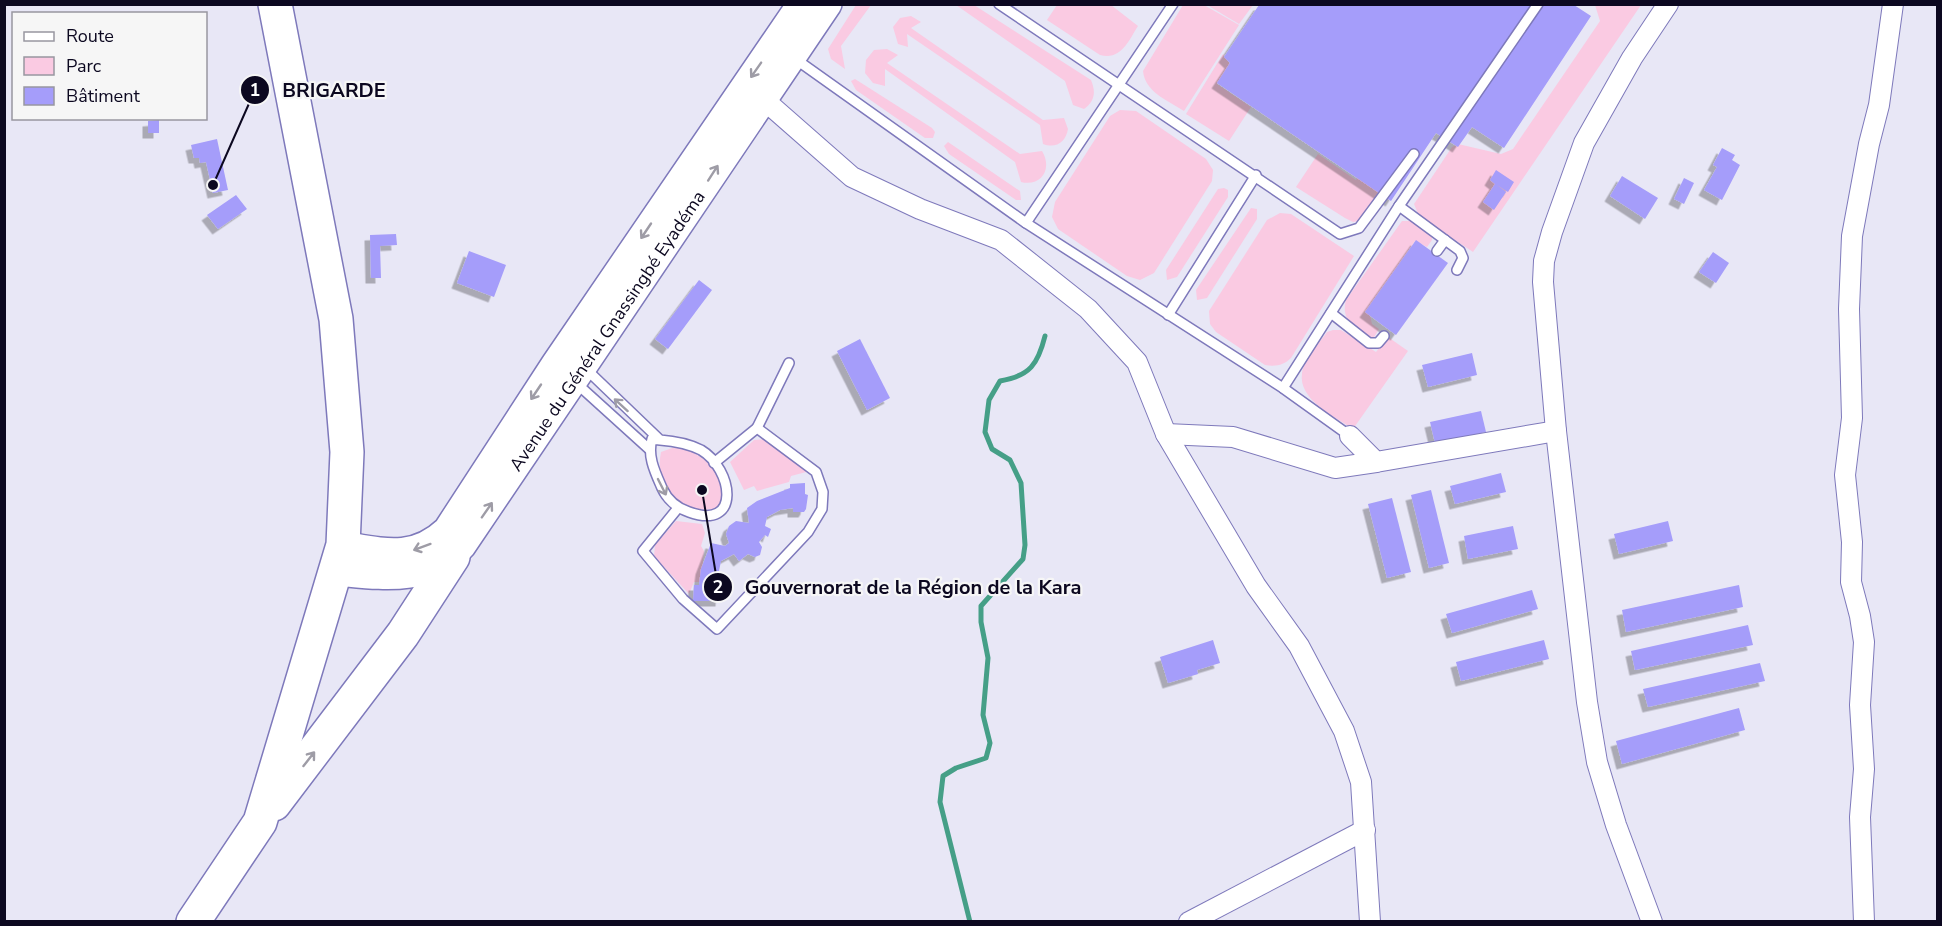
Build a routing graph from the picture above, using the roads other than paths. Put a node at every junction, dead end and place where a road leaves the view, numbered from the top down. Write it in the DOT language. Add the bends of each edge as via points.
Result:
graph roads {
  1 [pos="275,4"];
  2 [pos="801,4"];
  3 [pos="828,4"];
  4 [pos="999,4"];
  5 [pos="1173,4"];
  6 [pos="1538,4"];
  7 [pos="1668,4"];
  8 [pos="1893,4"];
  9 [pos="783,50"];
  10 [pos="1120,85"];
  11 [pos="762,98"];
  12 [pos="1414,154"];
  13 [pos="1256,175"];
  14 [pos="1399,206"];
  15 [pos="1026,223"];
  16 [pos="1444,240"];
  17 [pos="1437,251"];
  18 [pos="1457,270"];
  19 [pos="1331,313"];
  20 [pos="1168,315"];
  21 [pos="1384,336"];
  22 [pos="564,350"];
  23 [pos="789,363"];
  24 [pos="580,375"];
  25 [pos="1282,388"];
  26 [pos="757,428"];
  27 [pos="1556,431"];
  28 [pos="1166,434"];
  29 [pos="1350,436"];
  30 [pos="660,440"];
  31 [pos="649,449"];
  32 [pos="1376,462"];
  33 [pos="714,463"];
  34 [pos="678,508"];
  35 [pos="453,557"];
  36 [pos="340,559"];
  37 [pos="260,822"];
  38 [pos="1365,830"];
  39 [pos="192,921"];
  40 [pos="1189,921"];
  41 [pos="1370,921"];
  42 [pos="1652,921"];
  43 [pos="1864,921"];
  1 -- 36 [label="highway" via="336,319 347,452"];
  2 -- 9 [label="main road, Avenue du Général Gnassingbé Eyadéma"];
  3 -- 9 [label="main road, Avenue du Général Gnassingbé Eyadéma"];
  4 -- 10 [label="lane"];
  5 -- 10 [label="lane"];
  6 -- 14 [label="lane"];
  7 -- 27 [label="street" via="1584,143 1544,261 1544,308"];
  8 -- 43 [label="street" via="1879,105 1852,236 1849,309 1852,418 1845,475 1852,542 1851,582 1864,642 1860,705"];
  9 -- 11 [label="main road, Avenue du Général Gnassingbé Eyadéma"];
  9 -- 15 [label="lane"];
  9 -- 22 [label="main road, Avenue du Général Gnassingbé Eyadéma, one-way"];
  10 -- 13 [label="lane"];
  10 -- 15 [label="lane"];
  24 -- 11 [label="main road, Avenue du Général Gnassingbé Eyadéma, one-way"];
  11 -- 28 [label="street" via="852,177 1000,240 1088,309 1137,362"];
  12 -- 13 [label="lane" via="1359,228 1340,234"];
  13 -- 20 [label="lane"];
  14 -- 16 [label="lane"];
  14 -- 19 [label="lane"];
  15 -- 20 [label="lane"];
  16 -- 17 [label="lane"];
  16 -- 18 [label="lane" via="1462,254"];
  19 -- 21 [label="lane" via="1369,343 1378,343"];
  19 -- 25 [label="lane"];
  20 -- 25 [label="lane"];
  22 -- 24 [label="main road"];
  22 -- 36 [label="main road, Avenue du Général Gnassingbé Eyadéma, one-way" via="447,530 419,549"];
  23 -- 26 [label="lane"];
  30 -- 24 [label="lane, one-way"];
  24 -- 31 [label="lane"];
  35 -- 24 [label="main road, Avenue du Général Gnassingbé Eyadéma, one-way"];
  25 -- 29 [label="lane"];
  26 -- 33 [label="lane"];
  26 -- 34 [label="lane" via="816,472 823,492 822,509 808,532 717,629 682,599 643,551"];
  27 -- 32 [label="street"];
  27 -- 42 [label="street" via="1597,762"];
  28 -- 32 [label="street" via="1233,436 1335,468"];
  28 -- 38 [label="street" via="1256,586 1299,646 1344,731 1361,782"];
  29 -- 32 [label="street"];
  30 -- 31 [label="lane" via="652,439"];
  30 -- 33 [label="lane" via="702,450"];
  31 -- 34 [label="lane, one-way" via="664,492"];
  33 -- 34 [label="lane" via="727,489 723,509 709,517"];
  35 -- 36 [label="main road, Avenue du Général Gnassingbé Eyadéma" via="429,571 396,578"];
  37 -- 35 [label="highway, one-way" via="403,634"];
  36 -- 37 [label="highway"];
  37 -- 39 [label="highway"];
  38 -- 40 [label="street"];
  38 -- 41 [label="street"];
}
